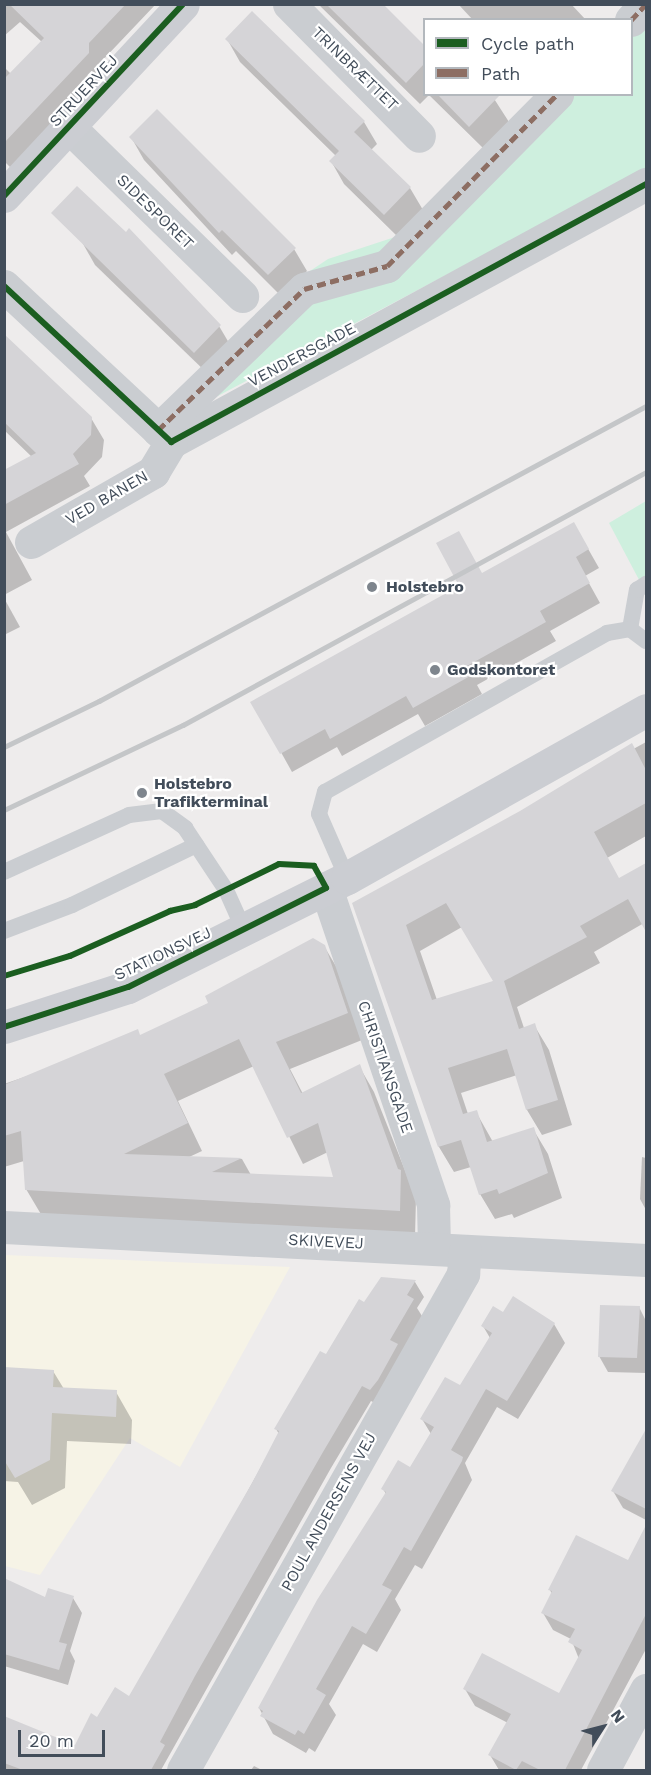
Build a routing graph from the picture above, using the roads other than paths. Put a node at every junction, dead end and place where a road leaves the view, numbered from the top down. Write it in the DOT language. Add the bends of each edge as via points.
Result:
graph roads {
  1 [pos="183,4"];
  2 [pos="289,4"];
  3 [pos="646,4"];
  4 [pos="633,19"];
  5 [pos="555,96"];
  6 [pos="69,127"];
  7 [pos="419,136"];
  8 [pos="646,184"];
  9 [pos="8,186"];
  10 [pos="4,286"];
  11 [pos="242,296"];
  12 [pos="164,436"];
  13 [pos="31,542"];
  14 [pos="646,584"];
  15 [pos="630,629"];
  16 [pos="646,641"];
  17 [pos="646,710"];
  18 [pos="196,845"];
  19 [pos="4,872"];
  20 [pos="337,883"];
  21 [pos="244,930"];
  22 [pos="4,931"];
  23 [pos="4,1027"];
  24 [pos="4,1227"];
  25 [pos="450,1249"];
  26 [pos="646,1260"];
  27 [pos="642,1707"];
  28 [pos="183,1770"];
  29 [pos="603,1770"];
  1 -- 6 [label="street, STRUERVEJ"];
  2 -- 7 [label="street, TRINBRÆTTET"];
  3 -- 4 [label="street"];
  5 -- 12 [label="street, VED BANEN" via="387,266 304,289"];
  6 -- 9 [label="street, STRUERVEJ"];
  6 -- 11 [label="street, SIDESPORET"];
  8 -- 12 [label="street, VENDERSGADE"];
  10 -- 12 [label="street"];
  12 -- 13 [label="street, VED BANEN" via="153,472"];
  14 -- 15 [label="lane" via="637,590"];
  15 -- 16 [label="lane"];
  15 -- 20 [label="lane" via="607,633 325,792 319,813"];
  17 -- 20 [label="street, STATIONSVEJ"];
  18 -- 19 [label="lane" via="171,815 143,810"];
  18 -- 21 [label="lane" via="226,890"];
  18 -- 22 [label="lane" via="72,905"];
  20 -- 21 [label="street, STATIONSVEJ"];
  20 -- 25 [label="street, CHRISTIANSGADE" via="433,1205"];
  21 -- 23 [label="street, STATIONSVEJ" via="128,987"];
  24 -- 25 [label="street, SKIVEVEJ"];
  25 -- 26 [label="street, SKIVEVEJ"];
  25 -- 28 [label="street, POUL ANDERSENS VEJ" via="463,1274"];
  27 -- 29 [label="street"];
}
